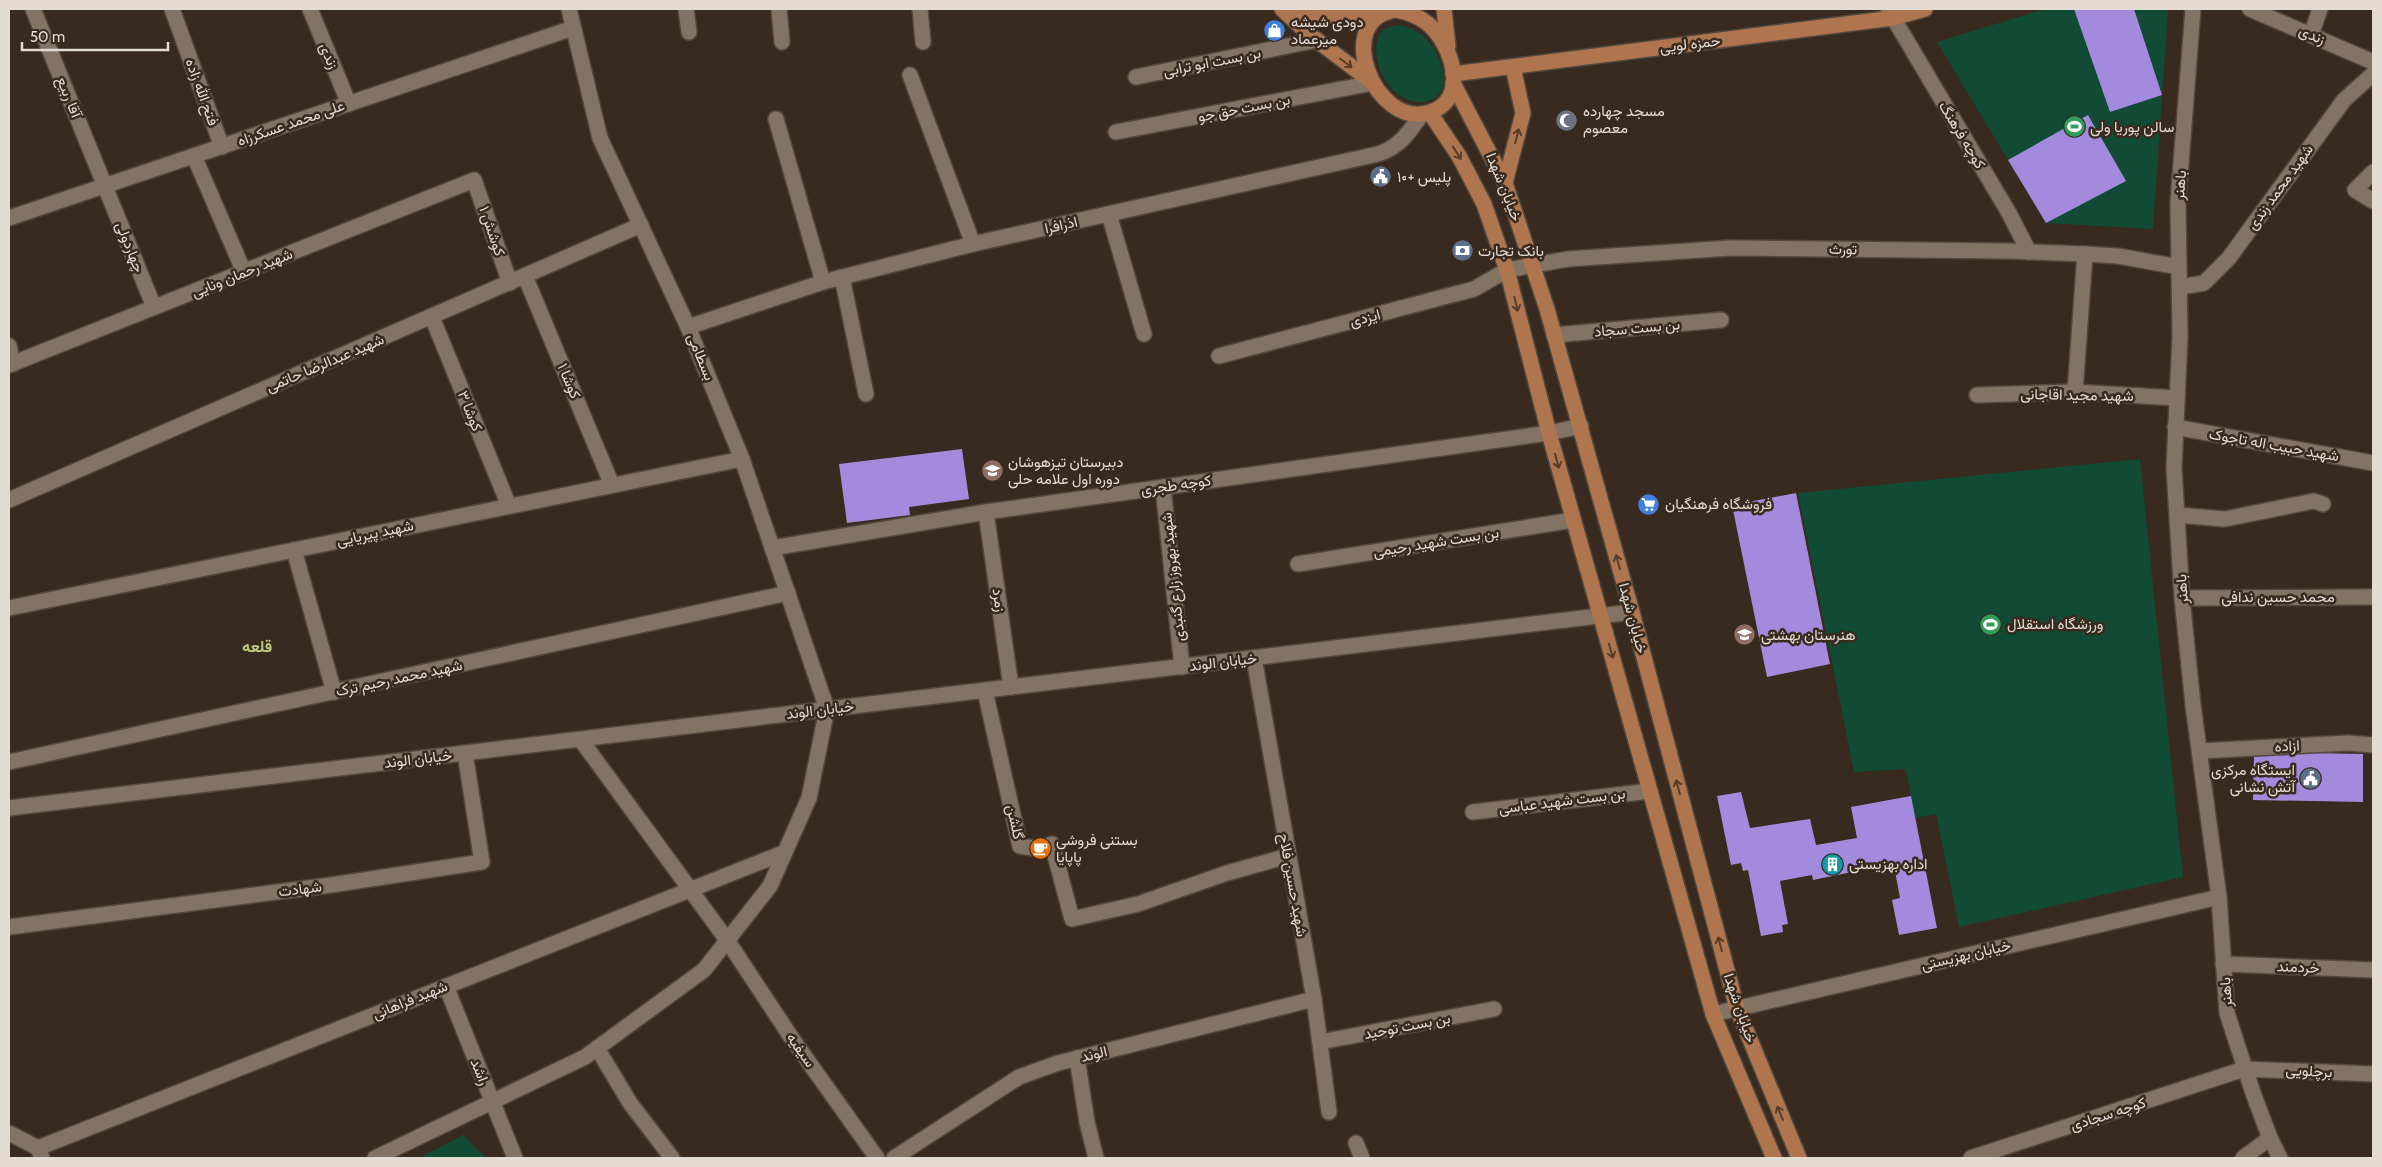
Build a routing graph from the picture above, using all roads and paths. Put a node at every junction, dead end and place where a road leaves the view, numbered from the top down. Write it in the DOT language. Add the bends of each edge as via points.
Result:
graph roads {
  1 [pos="33,9"];
  2 [pos="172,9"];
  3 [pos="310,9"];
  4 [pos="569,9"];
  5 [pos="686,9"];
  6 [pos="780,9"];
  7 [pos="920,9"];
  8 [pos="1282,9"];
  9 [pos="1293,9"];
  10 [pos="1444,9"];
  11 [pos="1925,9"];
  12 [pos="2193,9"];
  13 [pos="2250,9"];
  14 [pos="2320,9"];
  15 [pos="1382,12"];
  16 [pos="1890,14"];
  17 [pos="573,28"];
  18 [pos="689,32"];
  19 [pos="2311,35"];
  20 [pos="1317,40"];
  21 [pos="782,42"];
  22 [pos="923,42"];
  23 [pos="1449,53"];
  24 [pos="2373,62"];
  25 [pos="1513,66"];
  26 [pos="2373,74"];
  27 [pos="910,75"];
  28 [pos="1136,77"];
  29 [pos="1453,79"];
  30 [pos="1373,83"];
  31 [pos="349,104"];
  32 [pos="1426,113"];
  33 [pos="776,119"];
  34 [pos="1116,132"];
  35 [pos="222,146"];
  36 [pos="194,156"];
  37 [pos="2373,172"];
  38 [pos="474,180"];
  39 [pos="1506,183"];
  40 [pos="106,186"];
  41 [pos="2373,201"];
  42 [pos="1108,214"];
  43 [pos="9,218"];
  44 [pos="641,226"];
  45 [pos="973,244"];
  46 [pos="2029,252"];
  47 [pos="2085,254"];
  48 [pos="1532,265"];
  49 [pos="2179,267"];
  50 [pos="1507,270"];
  51 [pos="244,272"];
  52 [pos="525,276"];
  53 [pos="842,277"];
  54 [pos="823,282"];
  55 [pos="510,283"];
  56 [pos="2180,288"];
  57 [pos="154,307"];
  58 [pos="432,317"];
  59 [pos="1721,320"];
  60 [pos="688,327"];
  61 [pos="1144,334"];
  62 [pos="1554,335"];
  63 [pos="9,346"];
  64 [pos="1219,356"];
  65 [pos="11,365"];
  66 [pos="2075,392"];
  67 [pos="866,394"];
  68 [pos="1977,395"];
  69 [pos="2177,398"];
  70 [pos="1581,426"];
  71 [pos="2175,427"];
  72 [pos="1549,433"];
  73 [pos="742,459"];
  74 [pos="2373,463"];
  75 [pos="612,485"];
  76 [pos="1163,487"];
  77 [pos="9,500"];
  78 [pos="2322,504"];
  79 [pos="508,506"];
  80 [pos="986,512"];
  81 [pos="2177,515"];
  82 [pos="1573,520"];
  83 [pos="772,548"];
  84 [pos="294,550"];
  85 [pos="1298,564"];
  86 [pos="788,593"];
  87 [pos="2373,596"];
  88 [pos="2182,598"];
  89 [pos="9,608"];
  90 [pos="1632,612"];
  91 [pos="1601,616"];
  92 [pos="1254,658"];
  93 [pos="1182,667"];
  94 [pos="1011,687"];
  95 [pos="985,690"];
  96 [pos="334,692"];
  97 [pos="827,709"];
  98 [pos="581,740"];
  99 [pos="2373,745"];
  100 [pos="2200,751"];
  101 [pos="465,753"];
  102 [pos="9,762"];
  103 [pos="1650,791"];
  104 [pos="9,808"];
  105 [pos="1473,812"];
  106 [pos="782,853"];
  107 [pos="1288,856"];
  108 [pos="690,890"];
  109 [pos="2218,897"];
  110 [pos="9,927"];
  111 [pos="727,940"];
  112 [pos="2223,964"];
  113 [pos="2373,970"];
  114 [pos="446,986"];
  115 [pos="1314,999"];
  116 [pos="1737,1008"];
  117 [pos="1494,1009"];
  118 [pos="1713,1014"];
  119 [pos="1320,1042"];
  120 [pos="597,1048"];
  121 [pos="1077,1058"];
  122 [pos="2244,1069"];
  123 [pos="2373,1074"];
  124 [pos="492,1102"];
  125 [pos="1329,1112"];
  126 [pos="9,1133"];
  127 [pos="2270,1138"];
  128 [pos="1356,1143"];
  129 [pos="40,1153"];
  130 [pos="1990,1156"];
  131 [pos="375,1158"];
  132 [pos="515,1158"];
  133 [pos="672,1158"];
  134 [pos="877,1158"];
  135 [pos="894,1158"];
  136 [pos="1096,1158"];
  137 [pos="1362,1158"];
  138 [pos="1774,1158"];
  139 [pos="1799,1158"];
  140 [pos="1971,1158"];
  141 [pos="2243,1158"];
  142 [pos="2280,1158"];
  1 -- 40 [label="street, آقا ربیع"];
  2 -- 35 [label="street, فتح الله زاده"];
  3 -- 31 [label="street, زندی"];
  4 -- 17 [label="street, بسطامی"];
  5 -- 18 [label="street"];
  6 -- 21 [label="street"];
  7 -- 22 [label="street"];
  8 -- 20 [label="main road"];
  9 -- 15 [label="main road" via="1329,16"];
  10 -- 23 [label="main road"];
  11 -- 16 [label="main road, حمزه لویی"];
  12 -- 49 [label="street, باهنر" via="2178,202"];
  13 -- 19 [label="street, زندی"];
  14 -- 19 [label="street"];
  15 -- 23 [label="main road" via="1396,10 1419,17 1435,30"];
  15 -- 30 [label="main road" via="1369,27 1363,50"];
  16 -- 25 [label="main road, حمزه لویی"];
  16 -- 46 [label="street, کوچه فرهنگ"];
  17 -- 31 [label="street, علی محمد عسکرزاه"];
  17 -- 44 [label="street, بسطامی" via="600,138"];
  19 -- 24 [label="street, زندی"];
  20 -- 28 [label="street, بن بست ابو ترابی"];
  20 -- 30 [label="main road, one-way"];
  23 -- 29 [label="main road"];
  25 -- 29 [label="main road, حمزه لویی"];
  39 -- 25 [label="main road, one-way" via="1523,113"];
  26 -- 56 [label="street, شهید محمد زندی" via="2344,100 2229,258 2204,283"];
  27 -- 45 [label="street"];
  29 -- 32 [label="main road" via="1448,99"];
  29 -- 39 [label="main road, خیابان شهدا"];
  30 -- 32 [label="main road" via="1392,104 1408,112"];
  30 -- 34 [label="street, بن بست حق جو"];
  31 -- 35 [label="street, علی محمد عسکرزاه"];
  32 -- 42 [label="street, اذرافرا" via="1401,143 1378,154"];
  32 -- 50 [label="main road, خیابان شهدا, one-way" via="1459,156 1484,204"];
  33 -- 54 [label="street"];
  35 -- 36 [label="street, علی محمد عسکرزاه"];
  36 -- 40 [label="street, علی محمد عسکرزاه"];
  36 -- 51 [label="street"];
  37 -- 41 [label="street" via="2355,190"];
  38 -- 51 [label="street, شهید رحمان ونایی"];
  38 -- 55 [label="street, کوشش ۱"];
  39 -- 48 [label="main road, خیابان شهدا"];
  40 -- 43 [label="street, علی محمد عسکرزاه"];
  40 -- 57 [label="street, چهاردولی"];
  42 -- 45 [label="street, اذرافرا"];
  42 -- 61 [label="street"];
  44 -- 52 [label="street, شهید عبدالرضا حاتمی"];
  44 -- 60 [label="street, بسطامی"];
  45 -- 53 [label="street, اذرافرا"];
  46 -- 47 [label="street, تورث"];
  46 -- 48 [label="street, تورث" via="1730,248 1568,259"];
  47 -- 49 [label="street, تورث" via="2118,256"];
  47 -- 66 [label="street"];
  48 -- 50 [label="street, تورث"];
  48 -- 62 [label="main road, خیابان شهدا"];
  49 -- 56 [label="street, باهنر"];
  50 -- 64 [label="street, ایزدی" via="1474,289"];
  50 -- 72 [label="main road, خیابان شهدا, one-way"];
  51 -- 57 [label="street, شهید رحمان ونایی"];
  52 -- 55 [label="street, شهید عبدالرضا حاتمی"];
  52 -- 75 [label="street, کوشا ۱"];
  53 -- 54 [label="street, اذرافرا"];
  53 -- 67 [label="street"];
  54 -- 60 [label="street, اذرافرا"];
  55 -- 58 [label="street, شهید عبدالرضا حاتمی"];
  56 -- 69 [label="street, باهنر"];
  57 -- 65 [label="street, شهید رحمان ونایی"];
  58 -- 77 [label="street, شهید عبدالرضا حاتمی"];
  58 -- 79 [label="street, کوشا ۳"];
  59 -- 62 [label="street, بن بست سجاد"];
  60 -- 73 [label="street, بسطامی"];
  62 -- 70 [label="main road, خیابان شهدا"];
  63 -- 65 [label="street"];
  66 -- 68 [label="street, شهید مجید اقاجانی"];
  66 -- 69 [label="street, شهید مجید اقاجانی"];
  69 -- 71 [label="street, باهنر"];
  70 -- 72 [label="street, کوچه طجری"];
  90 -- 70 [label="main road, خیابان شهدا, one-way"];
  71 -- 74 [label="street, شهید حبیب اله تاجوک"];
  71 -- 81 [label="street, باهنر"];
  72 -- 76 [label="street, کوچه طجری"];
  72 -- 82 [label="main road, خیابان شهدا, one-way"];
  73 -- 75 [label="street, شهید پیریایی"];
  73 -- 83 [label="street, بسطامی"];
  75 -- 79 [label="street, شهید پیریایی"];
  76 -- 80 [label="street, کوچه طجری"];
  76 -- 93 [label="street, شهید بهروز زارع گنبدی"];
  78 -- 81 [label="street" via="2314,501 2226,519"];
  79 -- 84 [label="street, شهید پیریایی"];
  80 -- 83 [label="street, کوچه طجری"];
  80 -- 94 [label="street, زمرد"];
  81 -- 88 [label="street, باهنر"];
  82 -- 85 [label="street, بن بست شهید رحیمی"];
  82 -- 91 [label="main road, خیابان شهدا"];
  83 -- 86 [label="street, بسطامی"];
  84 -- 89 [label="street, شهید پیریایی"];
  84 -- 96 [label="street"];
  86 -- 96 [label="street, شهید محمد رحیم ترک"];
  86 -- 97 [label="street, بسطامی"];
  87 -- 88 [label="street, محمد حسین ندافی"];
  88 -- 100 [label="street, باهنر"];
  90 -- 91 [label="street, خیابان الوند"];
  116 -- 90 [label="main road, خیابان شهدا, one-way"];
  91 -- 92 [label="street, خیابان الوند"];
  91 -- 103 [label="main road, خیابان شهدا, one-way"];
  92 -- 93 [label="street, خیابان الوند"];
  92 -- 107 [label="street, شهید حسین فلاح"];
  93 -- 94 [label="street, خیابان الوند"];
  94 -- 95 [label="street, خیابان الوند"];
  95 -- 97 [label="street, خیابان الوند"];
  95 -- 107 [label="street, گلشن" via="1020,846 1040,849 1052,844 1072,919 1138,904"];
  96 -- 102 [label="street, شهید محمد رحیم ترک"];
  97 -- 98 [label="street, خیابان الوند"];
  97 -- 106 [label="street" via="809,798"];
  98 -- 101 [label="street, خیابان الوند"];
  98 -- 108 [label="street, سیفیه"];
  99 -- 100 [label="street, ازاده" via="2348,743"];
  100 -- 109 [label="street, باهنر"];
  101 -- 104 [label="street, خیابان الوند"];
  101 -- 110 [label="street, شهادت" via="482,862"];
  103 -- 105 [label="street, بن بست شهید عباسی"];
  103 -- 118 [label="main road, خیابان شهدا"];
  106 -- 108 [label="street, شهید فراهانی"];
  106 -- 111 [label="street" via="770,886"];
  107 -- 115 [label="street, شهید حسین فلاح"];
  108 -- 111 [label="street, سیفیه"];
  108 -- 114 [label="street, شهید فراهانی"];
  109 -- 112 [label="street, باهنر"];
  109 -- 116 [label="street, خیابان بهزیستی"];
  111 -- 120 [label="street" via="704,970"];
  111 -- 134 [label="street, سیفیه"];
  112 -- 113 [label="street, خردمند"];
  112 -- 122 [label="street, باهنر" via="2227,1013"];
  114 -- 124 [label="street, راشد"];
  114 -- 129 [label="street, شهید فراهانی"];
  115 -- 119 [label="street, شهید حسین فلاح"];
  115 -- 121 [label="street, الوند"];
  116 -- 118 [label="street, خیابان بهزیستی"];
  139 -- 116 [label="main road, خیابان شهدا, one-way"];
  117 -- 119 [label="street, بن بست توحید"];
  118 -- 138 [label="main road, خیابان شهدا"];
  119 -- 125 [label="street, شهید حسین فلاح"];
  120 -- 124 [label="street" via="585,1057"];
  120 -- 133 [label="street" via="630,1103"];
  121 -- 135 [label="street, الوند" via="1019,1077"];
  121 -- 136 [label="street"];
  122 -- 123 [label="street, برچلویی"];
  122 -- 127 [label="street, باهنر"];
  122 -- 130 [label="street, کوچه سجادی"];
  124 -- 131 [label="street"];
  124 -- 132 [label="street, راشد"];
  126 -- 129 [label="street"];
  127 -- 141 [label="street"];
  127 -- 142 [label="street, باهنر"];
  128 -- 137 [label="street"];
  130 -- 140 [label="street, کوچه سجادی"];
}
